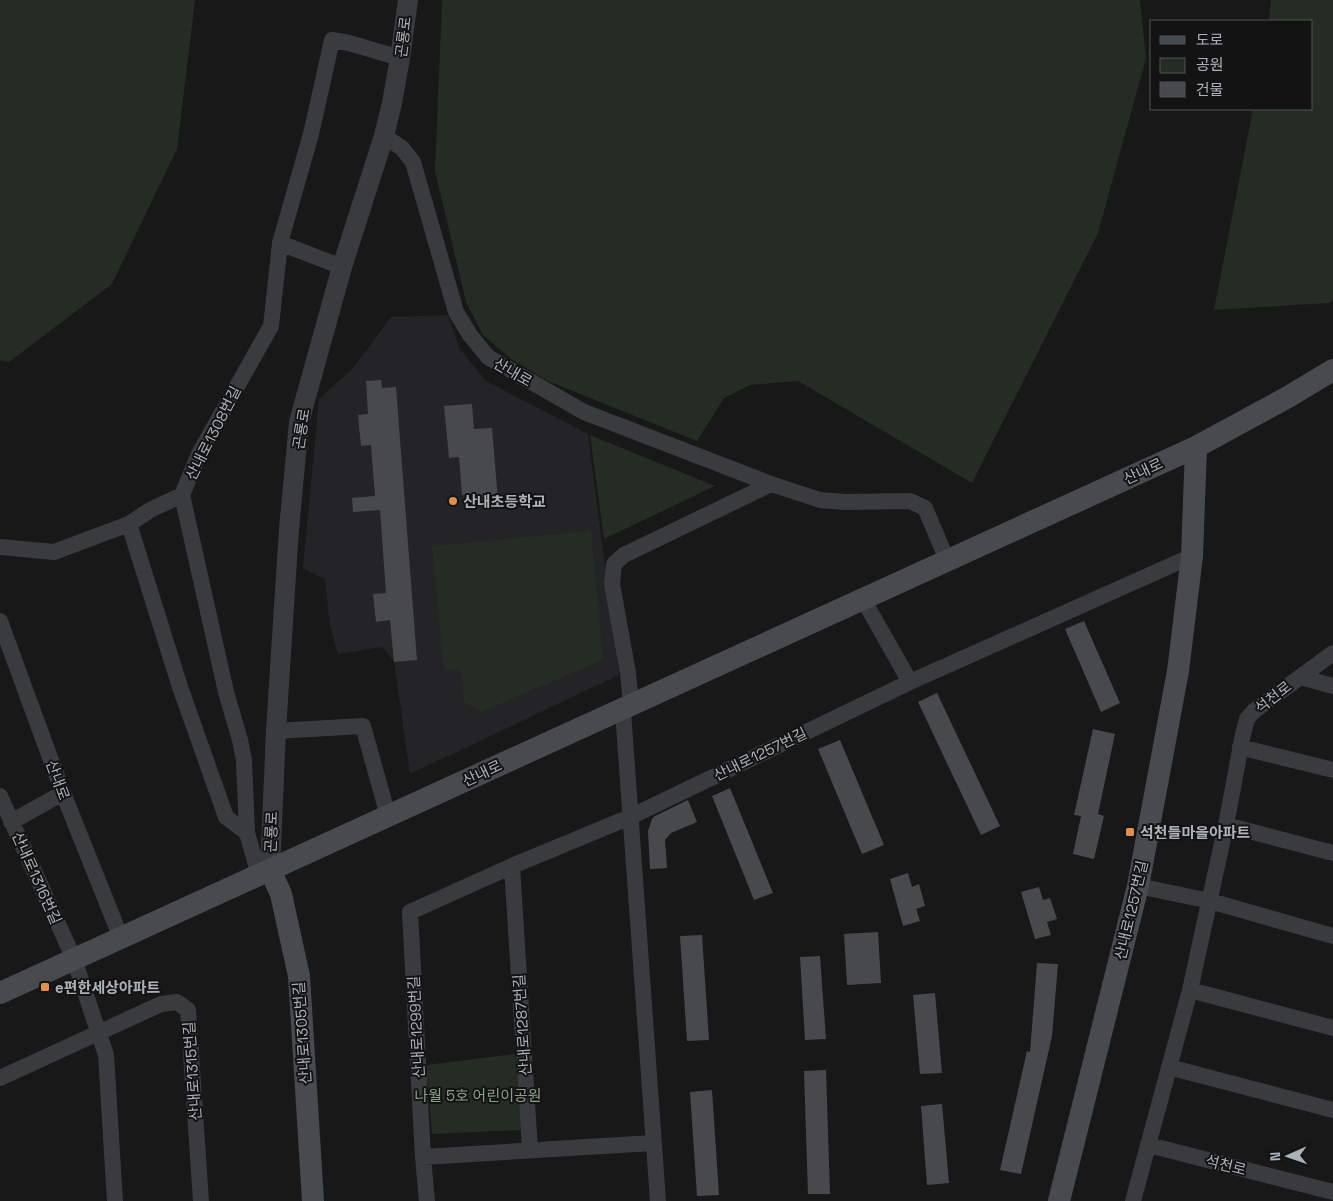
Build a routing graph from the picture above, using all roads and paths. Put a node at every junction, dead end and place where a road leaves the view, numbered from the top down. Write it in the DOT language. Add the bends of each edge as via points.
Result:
graph roads {
  1 [pos="408,0"];
  2 [pos="400,58"];
  3 [pos="384,136"];
  4 [pos="280,243"];
  5 [pos="342,267"];
  6 [pos="1333,370"];
  7 [pos="1196,447"];
  8 [pos="771,484"];
  9 [pos="182,495"];
  10 [pos="129,524"];
  11 [pos="0,548"];
  12 [pos="1192,556"];
  13 [pos="948,560"];
  14 [pos="863,599"];
  15 [pos="0,621"];
  16 [pos="1333,652"];
  17 [pos="1300,677"];
  18 [pos="910,682"];
  19 [pos="1333,686"];
  20 [pos="630,705"];
  21 [pos="276,731"];
  22 [pos="1240,747"];
  23 [pos="1333,770"];
  24 [pos="63,793"];
  25 [pos="0,796"];
  26 [pos="388,816"];
  27 [pos="630,817"];
  28 [pos="11,822"];
  29 [pos="1226,825"];
  30 [pos="247,832"];
  31 [pos="1333,853"];
  32 [pos="512,866"];
  33 [pos="264,872"];
  34 [pos="1138,886"];
  35 [pos="1210,901"];
  36 [pos="1333,936"];
  37 [pos="120,938"];
  38 [pos="74,960"];
  39 [pos="1190,990"];
  40 [pos="0,993"];
  41 [pos="1333,1028"];
  42 [pos="98,1033"];
  43 [pos="1169,1067"];
  44 [pos="0,1078"];
  45 [pos="1333,1110"];
  46 [pos="653,1143"];
  47 [pos="1148,1145"];
  48 [pos="530,1150"];
  49 [pos="423,1157"];
  50 [pos="1333,1192"];
  51 [pos="115,1201"];
  52 [pos="201,1201"];
  53 [pos="312,1201"];
  54 [pos="427,1201"];
  55 [pos="658,1201"];
  56 [pos="1059,1201"];
  57 [pos="1133,1201"];
  1 -- 2 [label="street, 곤룡로"];
  2 -- 3 [label="street, 곤룡로"];
  2 -- 4 [label="street, 산내로1308번길" via="332,40 311,134"];
  3 -- 5 [label="street, 곤룡로"];
  3 -- 8 [label="street, 산내로" via="402,148 413,162 456,312 488,357 584,412"];
  4 -- 5 [label="street"];
  4 -- 9 [label="street, 산내로1308번길" via="271,326 199,454"];
  5 -- 21 [label="street, 곤룡로" via="299,422"];
  6 -- 7 [label="main road, 산내로"];
  7 -- 12 [label="main road, 산내로1257번길"];
  7 -- 13 [label="main road, 산내로"];
  8 -- 13 [label="street, 산내로" via="820,500 910,501 925,508"];
  8 -- 20 [label="street" via="624,556 614,564 612,584 628,673"];
  9 -- 10 [label="street"];
  9 -- 30 [label="street, 산내로1308번길" via="244,760"];
  10 -- 11 [label="street" via="54,552"];
  10 -- 30 [label="street" via="180,688 226,817"];
  12 -- 18 [label="street, 산내로1257번길"];
  12 -- 34 [label="main road, 산내로1257번길" via="1178,671"];
  13 -- 14 [label="main road, 산내로"];
  14 -- 18 [label="street"];
  14 -- 20 [label="main road, 산내로"];
  15 -- 24 [label="street, 산내로"];
  16 -- 17 [label="street, 석천로"];
  17 -- 19 [label="street, 석천로"];
  17 -- 22 [label="street, 석천로" via="1247,719"];
  18 -- 27 [label="street, 산내로1257번길"];
  20 -- 26 [label="main road, 산내로"];
  20 -- 27 [label="street" via="623,711"];
  21 -- 26 [label="street" via="363,726"];
  21 -- 33 [label="street, 곤룡로"];
  22 -- 23 [label="street"];
  22 -- 29 [label="street, 석천로"];
  24 -- 28 [label="street"];
  24 -- 37 [label="street, 산내로"];
  25 -- 28 [label="street, 산내로1316번길"];
  26 -- 33 [label="main road, 산내로"];
  27 -- 32 [label="street"];
  27 -- 46 [label="street"];
  28 -- 38 [label="street, 산내로1316번길"];
  29 -- 31 [label="street"];
  29 -- 35 [label="street, 석천로"];
  30 -- 33 [label="street, 산내로1308번길"];
  32 -- 48 [label="street, 산내로1287번길"];
  32 -- 49 [label="street, 산내로1299번길" via="410,912"];
  33 -- 37 [label="main road, 산내로"];
  33 -- 53 [label="main road, 산내로1305번길" via="281,894 299,976"];
  34 -- 35 [label="street"];
  34 -- 56 [label="main road, 산내로1257번길"];
  35 -- 36 [label="street"];
  35 -- 39 [label="street, 석천로"];
  37 -- 38 [label="main road, 산내로"];
  38 -- 40 [label="main road, 산내로"];
  38 -- 42 [label="street"];
  39 -- 41 [label="street"];
  39 -- 43 [label="street, 석천로"];
  42 -- 44 [label="street, 산내로1315번길"];
  42 -- 51 [label="street" via="106,1055"];
  42 -- 52 [label="street, 산내로1315번길" via="161,1004 177,1002 188,1010"];
  43 -- 45 [label="street"];
  43 -- 47 [label="street, 석천로"];
  46 -- 48 [label="street"];
  46 -- 55 [label="street"];
  47 -- 50 [label="street, 석천로"];
  47 -- 57 [label="street, 석천로"];
  48 -- 49 [label="street"];
  49 -- 54 [label="street, 산내로1299번길"];
}
